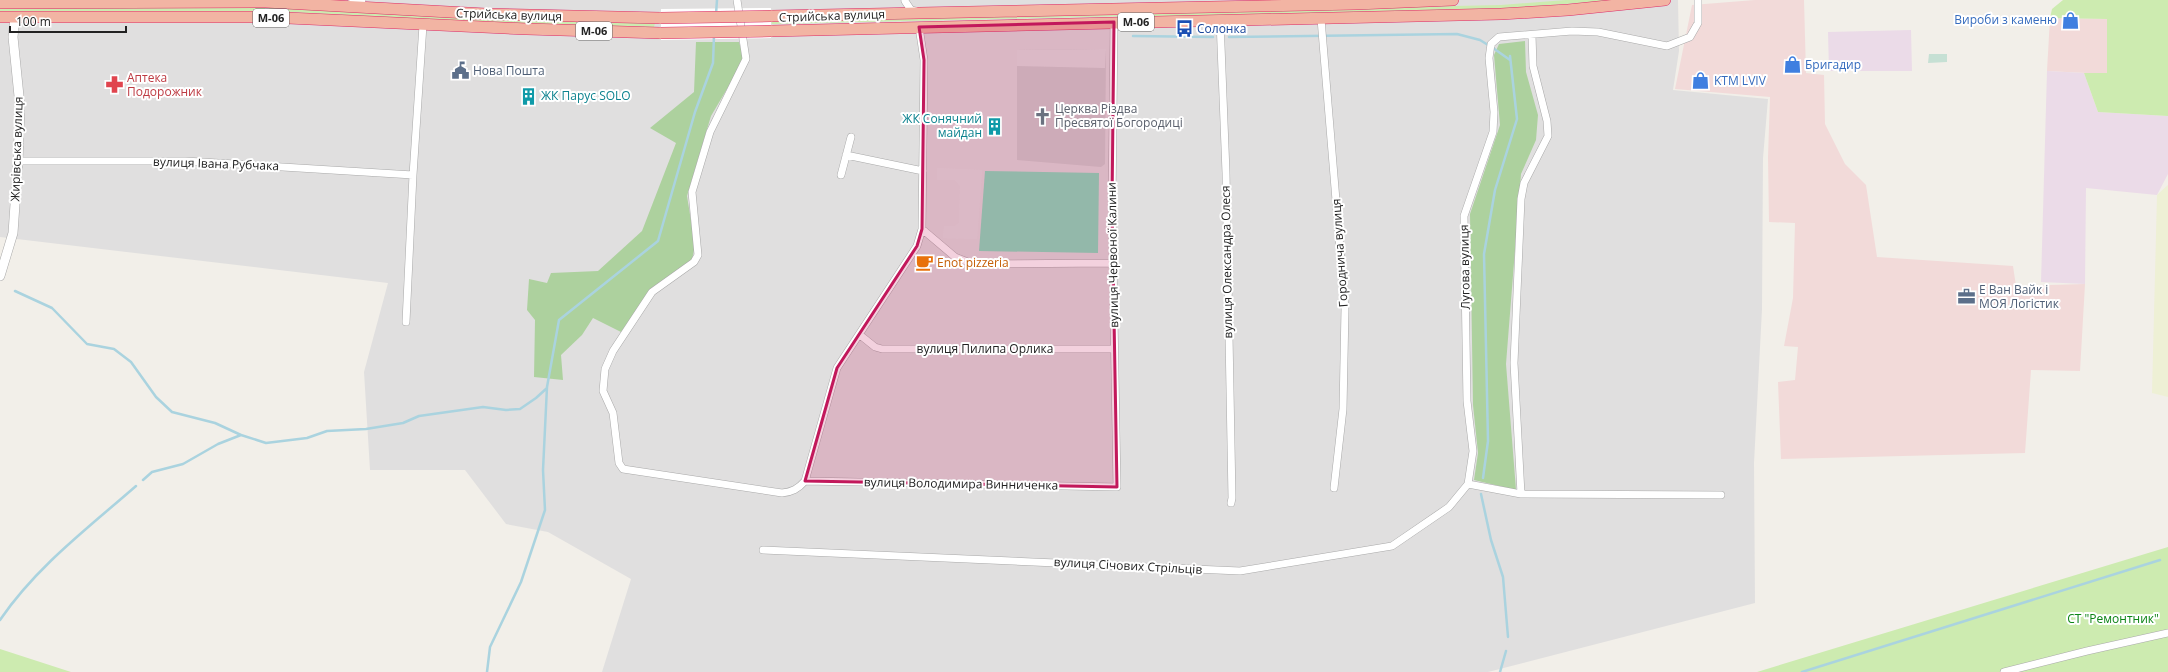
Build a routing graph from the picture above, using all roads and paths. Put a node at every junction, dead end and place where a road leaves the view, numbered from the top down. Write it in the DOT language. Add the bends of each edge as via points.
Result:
graph roads {
  1 [pos="362,0"];
  2 [pos="737,0"];
  3 [pos="1452,0"];
  4 [pos="1665,0"];
  5 [pos="1698,0"];
  6 [pos="905,1"];
  7 [pos="1333,2"];
  8 [pos="1353,2"];
  9 [pos="0,3"];
  10 [pos="342,6"];
  11 [pos="891,13"];
  12 [pos="922,13"];
  13 [pos="0,17"];
  14 [pos="15,17"];
  15 [pos="1321,19"];
  16 [pos="1220,20"];
  17 [pos="1114,22"];
  18 [pos="423,25"];
  19 [pos="919,27"];
  20 [pos="1532,35"];
  21 [pos="851,137"];
  22 [pos="846,155"];
  23 [pos="18,161"];
  24 [pos="923,171"];
  25 [pos="413,175"];
  26 [pos="841,175"];
  27 [pos="922,229"];
  28 [pos="1113,263"];
  29 [pos="0,276"];
  30 [pos="406,322"];
  31 [pos="860,335"];
  32 [pos="1114,349"];
  33 [pos="804,481"];
  34 [pos="1468,484"];
  35 [pos="1117,487"];
  36 [pos="1334,488"];
  37 [pos="1521,494"];
  38 [pos="1721,495"];
  39 [pos="1231,503"];
  40 [pos="763,550"];
  41 [pos="2168,633"];
  42 [pos="2004,672"];
  1 -- 10 [label="street"];
  2 -- 33 [label="street" via="746,59 710,132 692,192 698,255 694,262 659,286 648,299 613,350 605,369 603,392 613,413 619,463 623,469 782,493 791,492"];
  3 -- 8 [label="highway, Стрийська вулиця / М-06"];
  4 -- 15 [label="highway, Стрийська вулиця / М-06" via="1501,14"];
  5 -- 20 [label="street, Лугова вулиця" via="1698,23 1690,37 1667,46 1598,32 1572,31"];
  6 -- 11 [label="street"];
  6 -- 12 [label="street" via="911,10"];
  7 -- 8 [label="highway, Стрийська вулиця / М-06"];
  7 -- 12 [label="highway, Стрийська вулиця / М-06"];
  9 -- 10 [label="highway, Стрийська вулиця / М-06" via="190,1"];
  10 -- 11 [label="highway, Стрийська вулиця / М-06, bridge" via="486,14 661,18"];
  11 -- 12 [label="highway, Стрийська вулиця / М-06"];
  13 -- 14 [label="highway, Стрийська вулиця / М-06"];
  14 -- 18 [label="highway, Стрийська вулиця / М-06" via="266,18"];
  14 -- 23 [label="street, Жирівська вулиця" via="13,36 20,106"];
  15 -- 16 [label="highway, Стрийська вулиця / М-06"];
  15 -- 36 [label="street, Городнича вулиця" via="1345,309 1343,410"];
  16 -- 17 [label="highway, Стрийська вулиця / М-06"];
  16 -- 39 [label="street, вулиця Олександра Олеся" via="1226,173"];
  17 -- 19 [label="highway, Стрийська вулиця / М-06"];
  17 -- 28 [label="street, вулиця Червоної Калини"];
  18 -- 19 [label="highway, Стрийська вулиця / М-06, bridge" via="661,33"];
  18 -- 25 [label="street"];
  19 -- 24 [label="street" via="924,60"];
  20 -- 34 [label="street, Лугова вулиця" via="1499,37 1491,44 1489,58 1494,112 1493,132 1464,216 1467,401 1473,451"];
  20 -- 37 [label="street" via="1533,66 1547,121 1548,136 1524,183 1521,199 1514,363"];
  21 -- 22 [label="street"];
  22 -- 24 [label="street"];
  22 -- 26 [label="street"];
  23 -- 25 [label="street, вулиця Івана Рубчака" via="185,161"];
  23 -- 29 [label="street, Жирівська вулиця" via="13,233"];
  24 -- 27 [label="street"];
  25 -- 30 [label="street"];
  27 -- 28 [label="street" via="955,257 973,264"];
  27 -- 31 [label="street" via="917,246"];
  28 -- 32 [label="street, вулиця Червоної Калини"];
  31 -- 32 [label="street, вулиця Пилипа Орлика" via="875,347 882,349"];
  31 -- 33 [label="street" via="837,368"];
  32 -- 35 [label="street, вулиця Червоної Калини"];
  33 -- 35 [label="street, вулиця Володимира Винниченка"];
  34 -- 37 [label="street"];
  34 -- 40 [label="street, вулиця Січових Стрільців" via="1449,506 1392,546 1240,571"];
  37 -- 38 [label="street"];
  41 -- 42 [label="street"];
}
